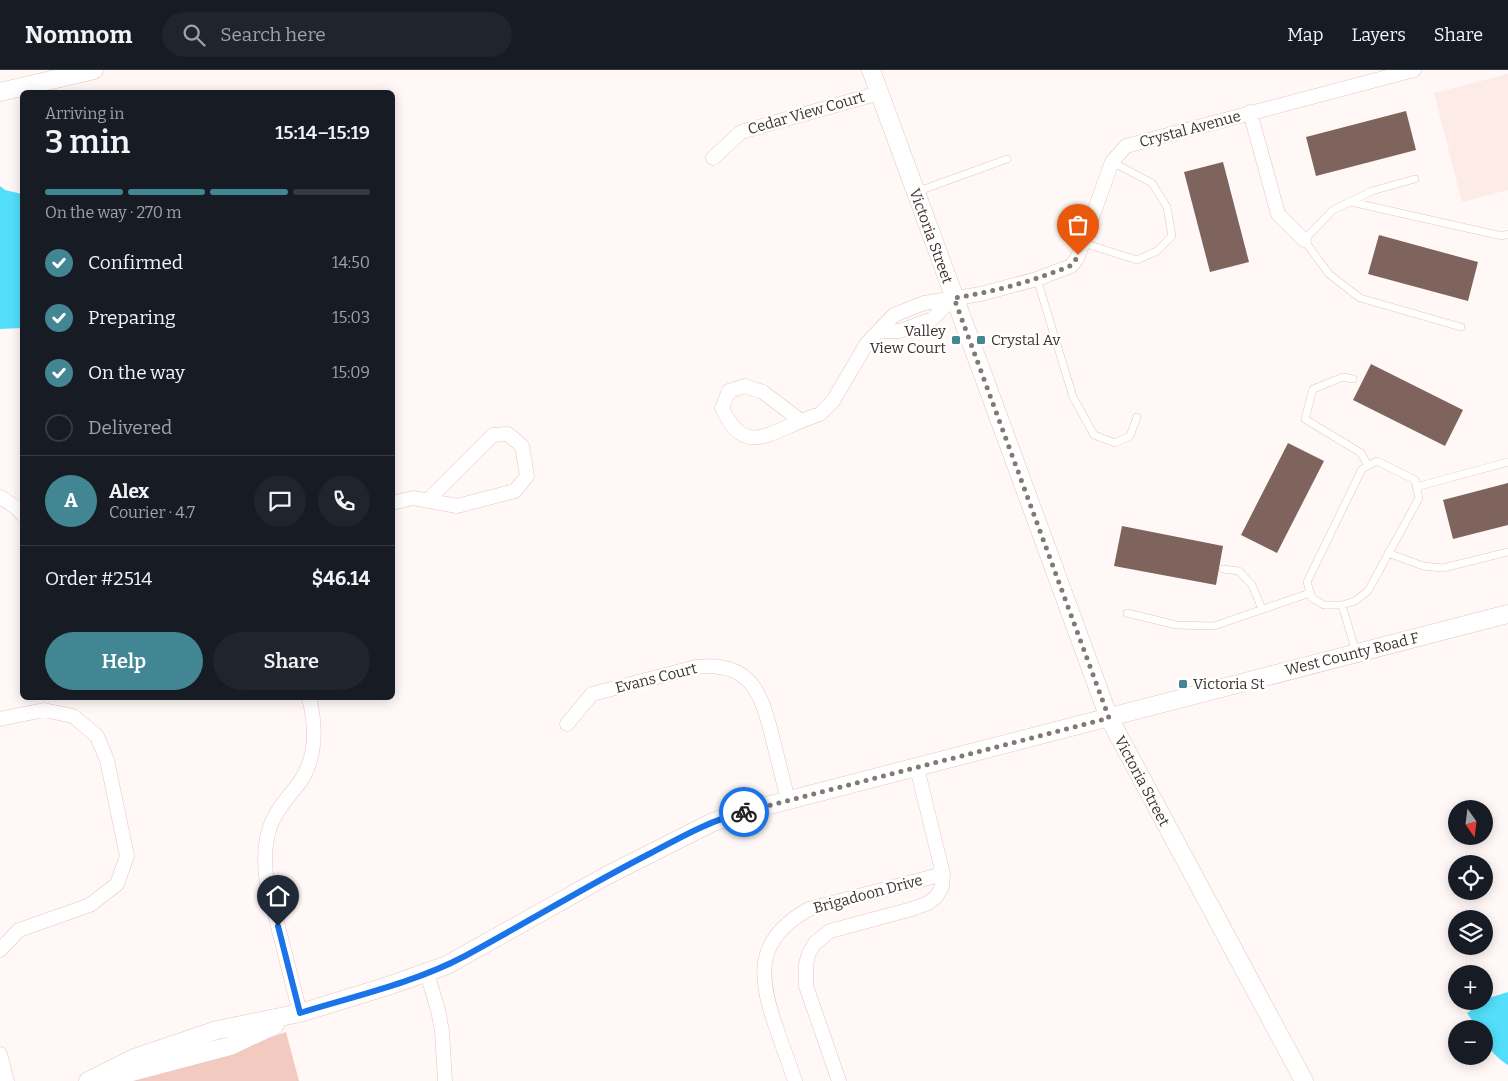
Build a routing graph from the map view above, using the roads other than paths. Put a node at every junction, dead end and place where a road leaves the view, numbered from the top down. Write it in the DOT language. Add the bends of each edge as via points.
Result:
graph roads {
  1 [pos="94,70"];
  2 [pos="871,70"];
  3 [pos="1414,70"];
  4 [pos="0,92"];
  5 [pos="879,92"];
  6 [pos="1250,112"];
  7 [pos="713,158"];
  8 [pos="1007,159"];
  9 [pos="1112,162"];
  10 [pos="1415,179"];
  11 [pos="915,192"];
  12 [pos="1350,202"];
  13 [pos="1508,234"];
  14 [pos="1304,240"];
  15 [pos="1082,243"];
  16 [pos="1037,279"];
  17 [pos="954,298"];
  18 [pos="1461,327"];
  19 [pos="1354,379"];
  20 [pos="1137,417"];
  21 [pos="801,421"];
  22 [pos="1508,462"];
  23 [pos="1368,466"];
  24 [pos="1416,487"];
  25 [pos="0,497"];
  26 [pos="427,501"];
  27 [pos="395,502"];
  28 [pos="20,512"];
  29 [pos="1508,552"];
  30 [pos="1388,553"];
  31 [pos="1223,569"];
  32 [pos="1310,593"];
  33 [pos="1342,605"];
  34 [pos="1262,609"];
  35 [pos="1127,613"];
  36 [pos="1508,614"];
  37 [pos="1357,652"];
  38 [pos="309,700"];
  39 [pos="1109,718"];
  40 [pos="0,719"];
  41 [pos="566,724"];
  42 [pos="917,768"];
  43 [pos="788,800"];
  44 [pos="943,874"];
  45 [pos="0,950"];
  46 [pos="427,972"];
  47 [pos="300,1013"];
  48 [pos="0,1054"];
  49 [pos="7,1081"];
  50 [pos="88,1081"];
  51 [pos="99,1081"];
  52 [pos="445,1081"];
  53 [pos="795,1081"];
  54 [pos="839,1081"];
  55 [pos="1304,1081"];
  1 -- 4 [label="street"];
  2 -- 5 [label="street, Victoria Street"];
  3 -- 6 [label="street, Crystal Avenue"];
  5 -- 7 [label="street, Cedar View Court" via="741,132"];
  5 -- 11 [label="street, Victoria Street"];
  6 -- 9 [label="street, Crystal Avenue" via="1126,146"];
  6 -- 14 [label="street" via="1278,214"];
  8 -- 11 [label="lane"];
  9 -- 15 [label="street, Crystal Avenue"];
  9 -- 15 [label="lane" via="1152,183 1167,207 1172,236 1157,251 1137,260"];
  10 -- 12 [label="lane" via="1372,191"];
  11 -- 17 [label="street, Victoria Street"];
  12 -- 13 [label="lane" via="1502,236"];
  12 -- 14 [label="lane" via="1333,210"];
  14 -- 18 [label="lane" via="1329,274 1360,298"];
  15 -- 16 [label="street, Crystal Avenue" via="1074,263"];
  16 -- 17 [label="street, Crystal Avenue"];
  16 -- 20 [label="lane" via="1072,397 1094,435 1115,444 1130,436"];
  17 -- 21 [label="street" via="924,303 894,315 867,343 833,401 820,414"];
  17 -- 39 [label="street, Victoria Street"];
  19 -- 23 [label="lane" via="1343,377 1313,389 1305,419 1361,453"];
  21 -- 21 [label="street" via="763,392 746,386 729,391 722,408 729,423 747,437 760,438"];
  22 -- 24 [label="lane"];
  23 -- 24 [label="lane" via="1378,462 1414,480"];
  23 -- 32 [label="lane" via="1362,469 1307,582"];
  24 -- 30 [label="lane" via="1419,498"];
  25 -- 28 [label="street"];
  26 -- 26 [label="street" via="457,506 515,491 527,476 522,446 508,434 493,435"];
  26 -- 27 [label="street" via="413,498"];
  29 -- 30 [label="lane" via="1443,568 1423,566"];
  30 -- 33 [label="lane" via="1368,591 1355,601"];
  31 -- 34 [label="lane" via="1239,571 1252,585"];
  32 -- 33 [label="lane" via="1324,605"];
  32 -- 34 [label="lane"];
  33 -- 37 [label="lane"];
  34 -- 35 [label="lane" via="1214,626 1176,625"];
  36 -- 37 [label="street, West County Road F"];
  37 -- 39 [label="street, West County Road F"];
  38 -- 47 [label="street" via="314,745 302,779 270,826 264,864"];
  39 -- 42 [label="street, West County Road F"];
  39 -- 55 [label="street, Victoria Street"];
  40 -- 45 [label="street" via="44,710 72,716 97,736 106,760 127,856 117,884 90,905 19,930"];
  41 -- 43 [label="street, Evans Court" via="592,694 696,667 724,668 743,677 758,692"];
  42 -- 43 [label="street, West County Road F"];
  42 -- 44 [label="street, Brigadoon Drive"];
  43 -- 46 [label="street, West County Road F" via="710,822 464,956"];
  44 -- 53 [label="street, Brigadoon Drive" via="809,909 794,917 772,941 763,970 764,986"];
  44 -- 54 [label="street, Brigadoon Drive" via="942,887 928,903 830,931 815,943 809,953 806,986"];
  46 -- 47 [label="street, West County Road F"];
  46 -- 52 [label="street" via="442,1031"];
  47 -- 50 [label="street" via="217,1030 134,1058"];
  47 -- 51 [label="street" via="230,1046"];
  48 -- 49 [label="street"];
}
